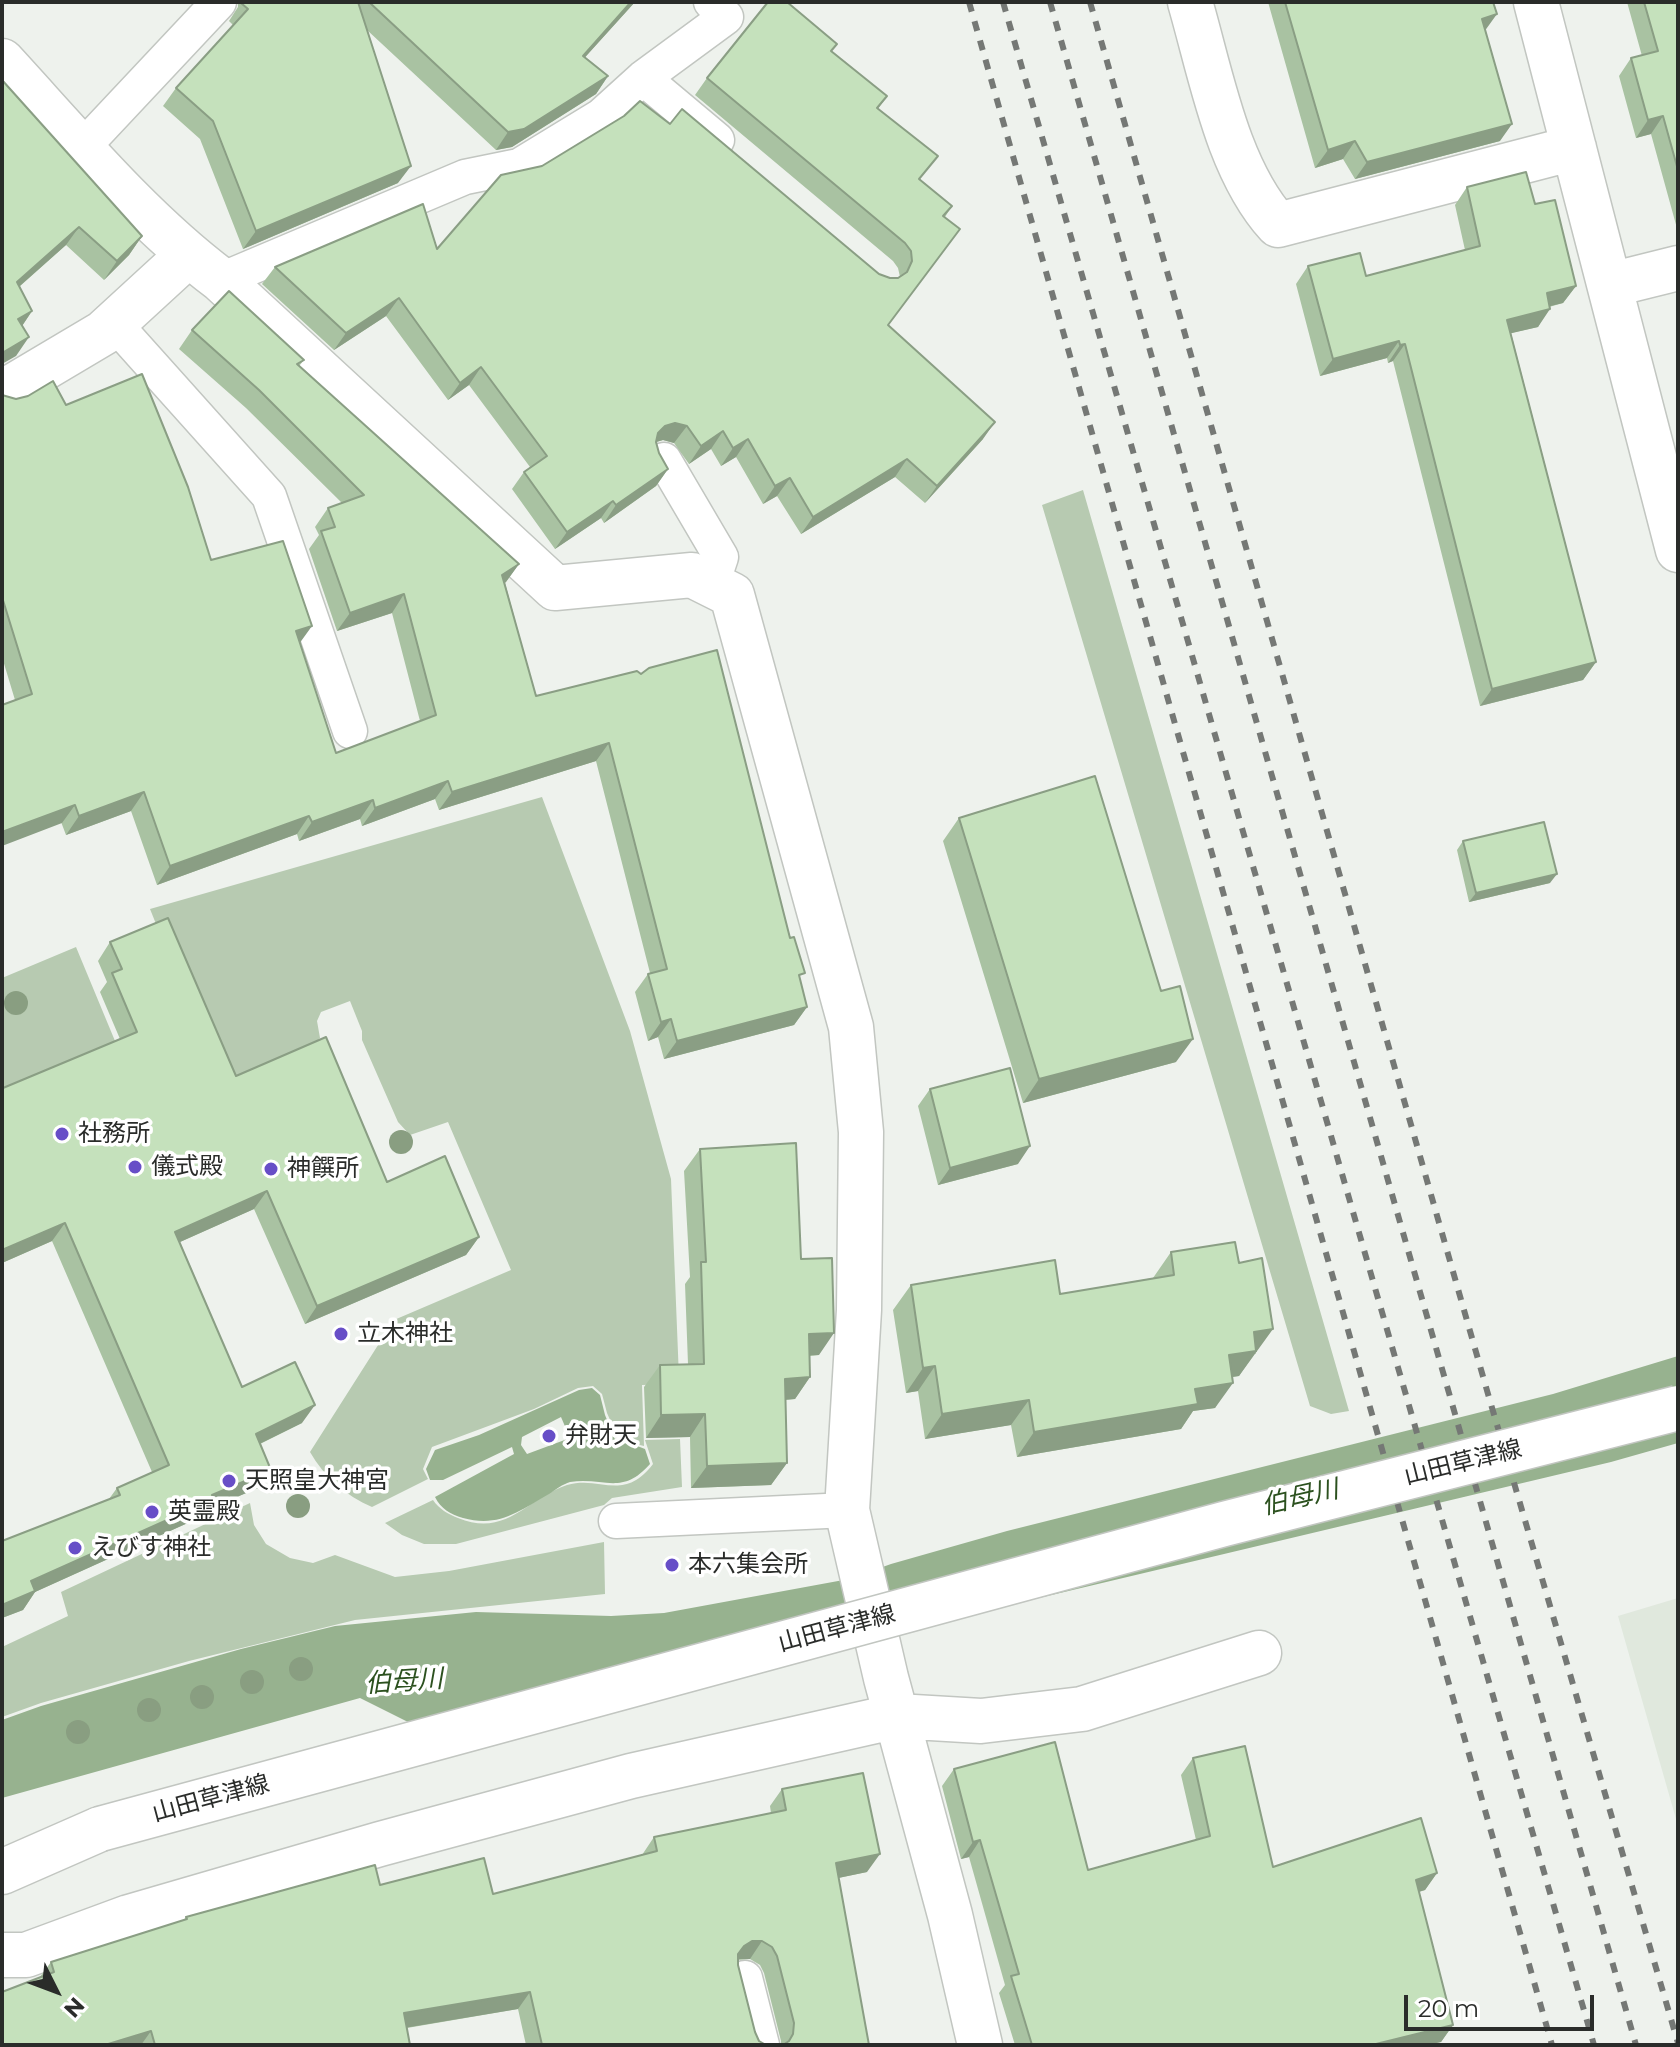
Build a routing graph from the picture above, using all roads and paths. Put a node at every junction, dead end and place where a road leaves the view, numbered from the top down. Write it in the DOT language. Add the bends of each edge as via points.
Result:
graph roads {
  1 [pos="219,2"];
  2 [pos="711,2"];
  3 [pos="1190,2"];
  4 [pos="1536,2"];
  5 [pos="2,61"];
  6 [pos="643,78"];
  7 [pos="82,148"];
  8 [pos="1574,148"];
  9 [pos="738,157"];
  10 [pos="204,268"];
  11 [pos="1678,268"];
  12 [pos="1610,285"];
  13 [pos="114,323"];
  14 [pos="2,393"];
  15 [pos="664,460"];
  16 [pos="1678,550"];
  17 [pos="712,584"];
  18 [pos="350,731"];
  19 [pos="1678,1408"];
  20 [pos="847,1510"];
  21 [pos="616,1521"];
  22 [pos="1259,1653"];
  23 [pos="897,1716"];
  24 [pos="2,1872"];
  25 [pos="2,1955"];
  26 [pos="745,1978"];
  27 [pos="762,2045"];
  28 [pos="980,2045"];
  1 -- 7 [label="lane"];
  2 -- 6 [label="lane" via="726,17"];
  3 -- 8 [label="street" via="1231,142 1260,205 1278,225"];
  4 -- 8 [label="street"];
  5 -- 7 [label="street"];
  6 -- 9 [label="lane"];
  6 -- 10 [label="lane" via="601,116 519,166 465,177"];
  7 -- 10 [label="street"];
  8 -- 12 [label="street"];
  10 -- 13 [label="street"];
  10 -- 17 [label="street" via="555,588 692,575"];
  11 -- 12 [label="street"];
  12 -- 16 [label="street"];
  13 -- 14 [label="street"];
  13 -- 18 [label="lane" via="269,496"];
  15 -- 17 [label="lane" via="721,557"];
  17 -- 20 [label="street" via="732,595 851,1027 861,1132 859,1310"];
  19 -- 24 [label="street, 山田草津線, bridge" via="1224,1524 100,1829"];
  20 -- 21 [label="lane"];
  20 -- 23 [label="street"];
  22 -- 23 [label="street" via="1082,1709 981,1721"];
  23 -- 25 [label="street" via="631,1776 129,1917 26,1955"];
  23 -- 28 [label="street"];
  26 -- 27 [label="lane"];
}
